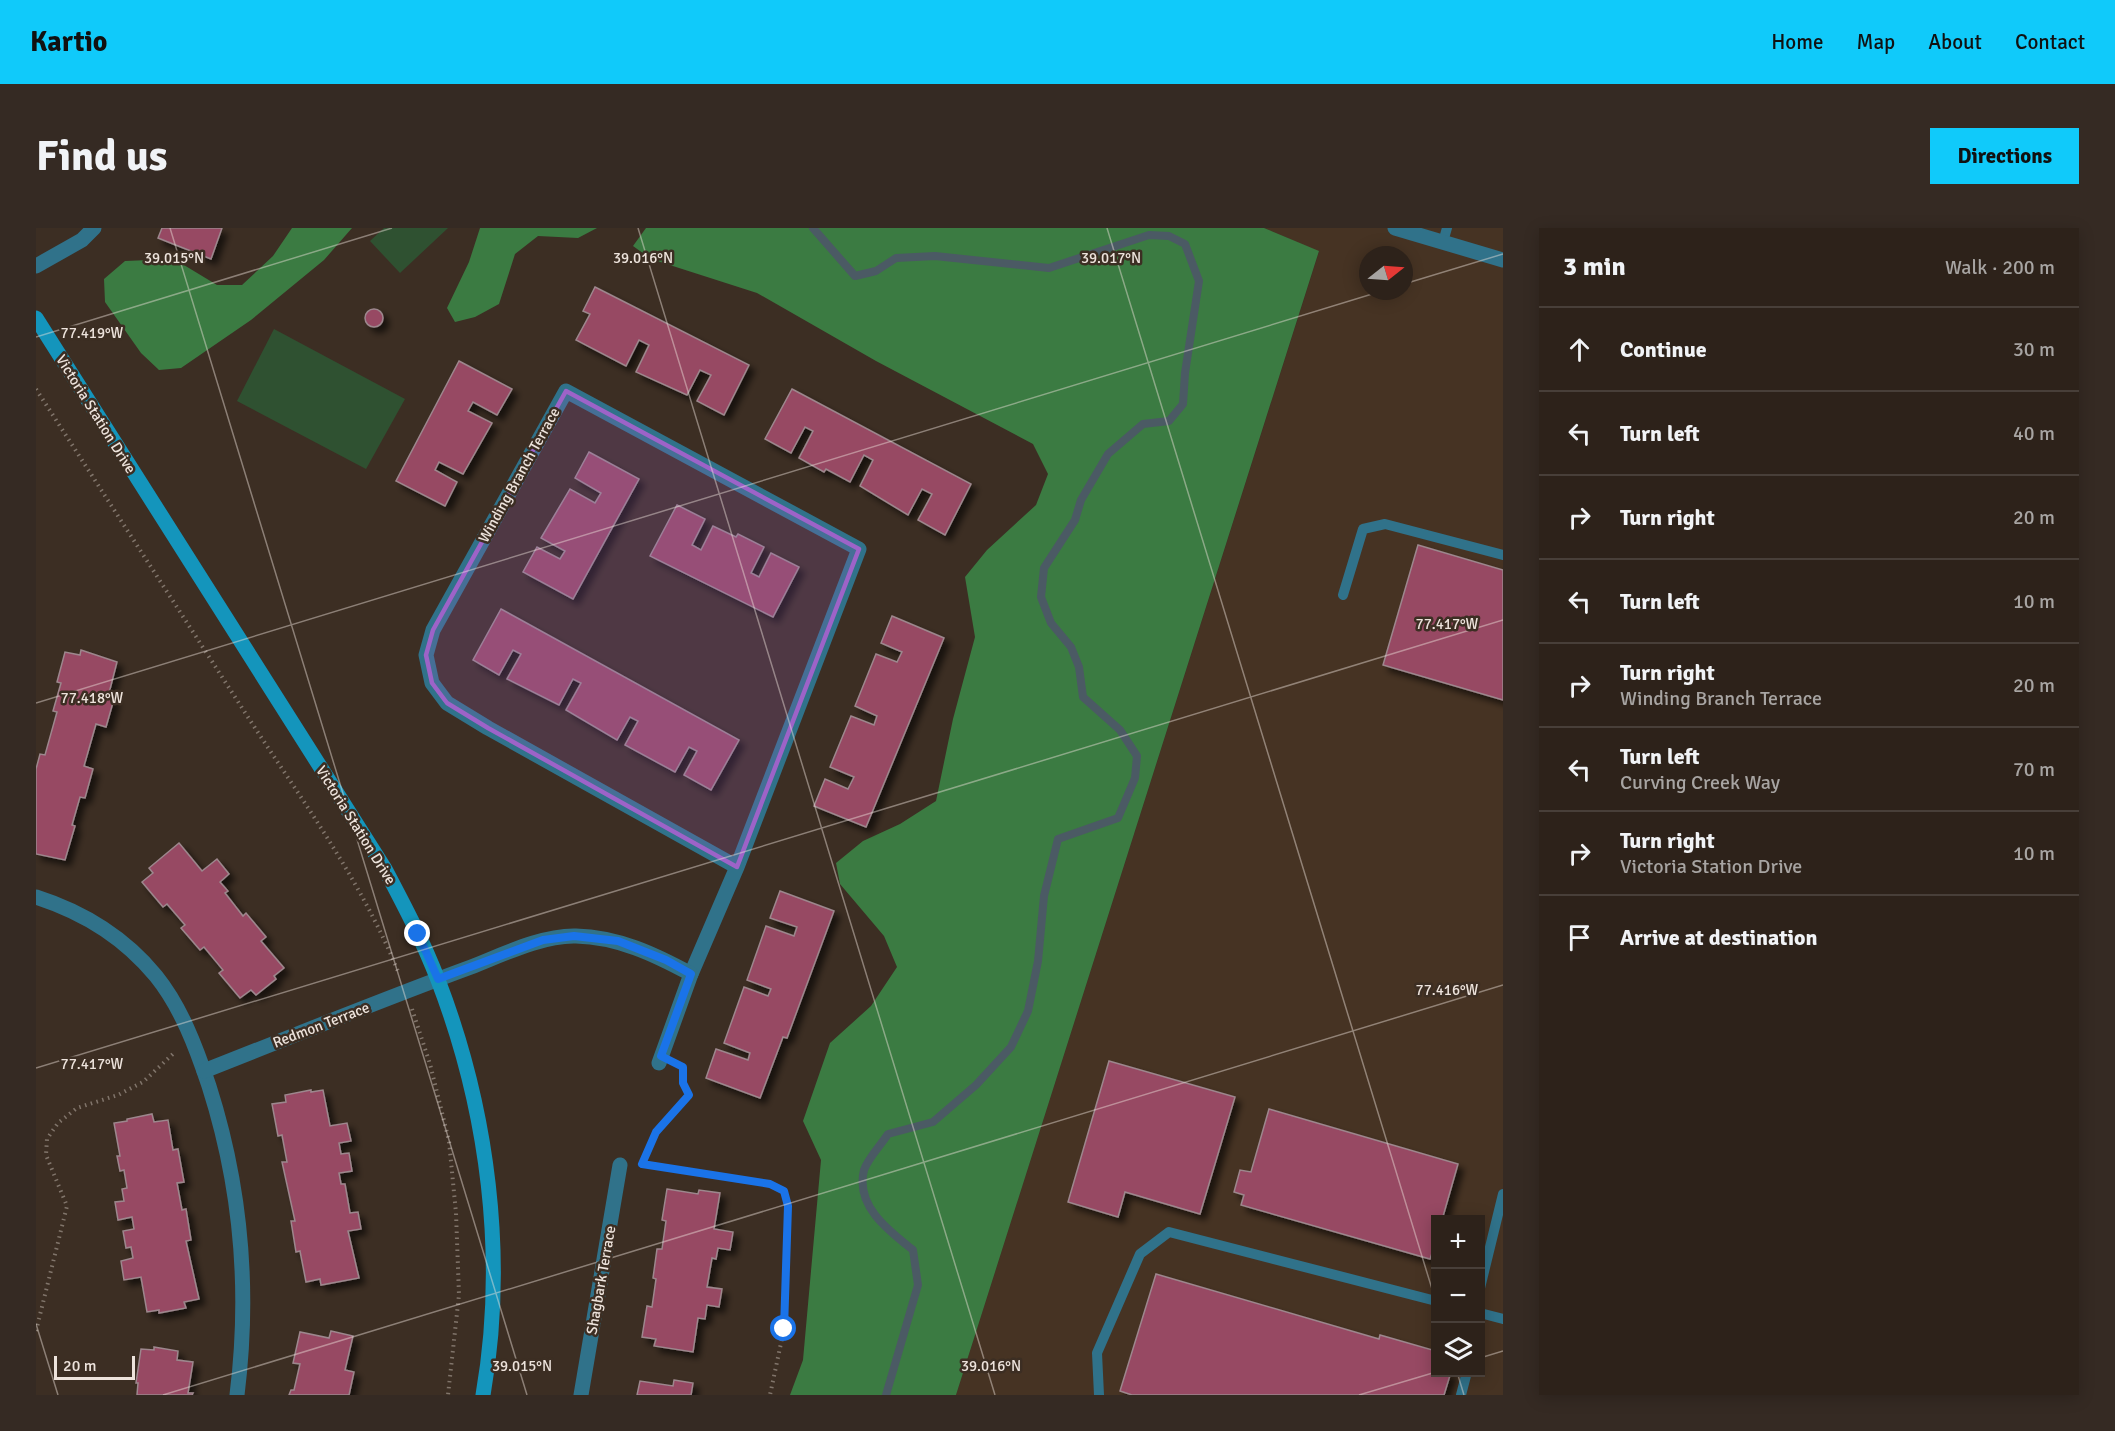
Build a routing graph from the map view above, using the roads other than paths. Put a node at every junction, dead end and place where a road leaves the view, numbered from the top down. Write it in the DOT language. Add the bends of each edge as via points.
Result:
graph roads {
  1 [pos="94,228"];
  2 [pos="1395,228"];
  3 [pos="1445,235"];
  4 [pos="1503,260"];
  5 [pos="36,266"];
  6 [pos="36,318"];
  7 [pos="1503,555"];
  8 [pos="1343,596"];
  9 [pos="737,867"];
  10 [pos="36,897"];
  11 [pos="691,974"];
  12 [pos="438,979"];
  13 [pos="660,1060"];
  14 [pos="204,1071"];
  15 [pos="620,1165"];
  16 [pos="1503,1194"];
  17 [pos="1485,1269"];
  18 [pos="1431,1300"];
  19 [pos="1485,1317"];
  20 [pos="1503,1319"];
  21 [pos="1466,1377"];
  22 [pos="237,1395"];
  23 [pos="483,1395"];
  24 [pos="581,1395"];
  25 [pos="1099,1395"];
  26 [pos="1461,1395"];
  1 -- 5 [label="street" via="82,240"];
  2 -- 3 [label="street"];
  3 -- 4 [label="street"];
  6 -- 12 [label="street, Victoria Station Drive" via="385,869"];
  7 -- 8 [label="lane" via="1385,524 1364,529"];
  9 -- 9 [label="street, Winding Branch Terrace" via="859,549 566,391 433,630 426,655 432,683 447,703 488,728"];
  9 -- 11 [label="street, Winding Branch Terrace"];
  10 -- 14 [label="street" via="60,904 96,923 130,948 172,1000"];
  11 -- 12 [label="street, Redmon Terrace" via="618,941 574,936 543,940"];
  11 -- 13 [label="street, Winding Branch Terrace"];
  12 -- 14 [label="street, Redmon Terrace"];
  12 -- 23 [label="street, Victoria Station Drive" via="459,1038 477,1110 488,1183 492,1313"];
  14 -- 22 [label="street" via="235,1188 243,1257 242,1359"];
  15 -- 24 [label="street, Shagbark Terrace"];
  16 -- 17 [label="lane"];
  18 -- 25 [label="lane" via="1169,1232 1140,1254 1097,1353"];
  19 -- 20 [label="lane"];
  21 -- 26 [label="lane"];
}
